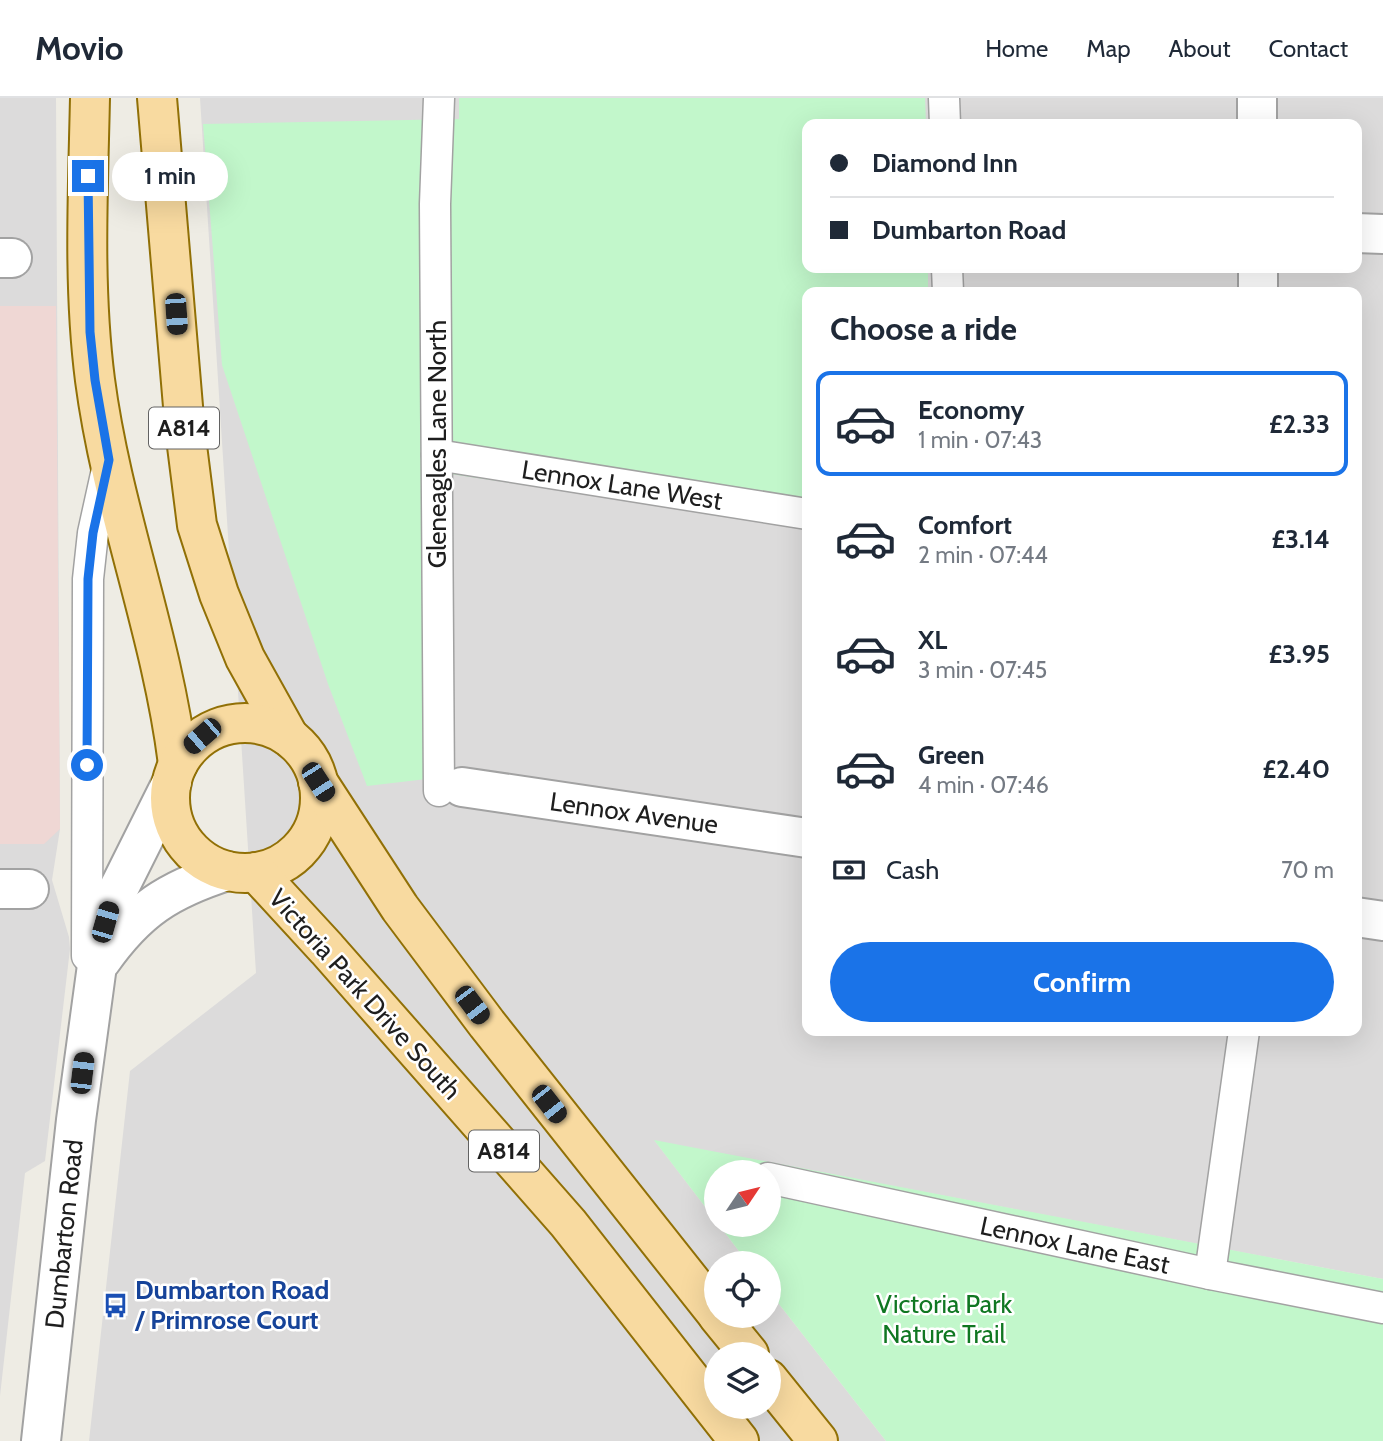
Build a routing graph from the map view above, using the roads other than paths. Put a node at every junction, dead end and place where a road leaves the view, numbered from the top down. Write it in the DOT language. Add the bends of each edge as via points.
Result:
graph roads {
  1 [pos="90,98"];
  2 [pos="158,98"];
  3 [pos="439,98"];
  4 [pos="944,98"];
  5 [pos="1257,98"];
  6 [pos="945,119"];
  7 [pos="1257,119"];
  8 [pos="1362,233"];
  9 [pos="1383,234"];
  10 [pos="437,455"];
  11 [pos="109,460"];
  12 [pos="802,513"];
  13 [pos="289,737"];
  14 [pos="175,773"];
  15 [pos="318,782"];
  16 [pos="451,789"];
  17 [pos="802,837"];
  18 [pos="242,872"];
  19 [pos="1362,918"];
  20 [pos="1383,920"];
  21 [pos="95,968"];
  22 [pos="88,1026"];
  23 [pos="1243,1036"];
  24 [pos="781,1181"];
  25 [pos="1210,1274"];
  26 [pos="704,1299"];
  27 [pos="1383,1308"];
  28 [pos="728,1328"];
  29 [pos="739,1342"];
  30 [pos="781,1395"];
  31 [pos="40,1441"];
  32 [pos="739,1441"];
  33 [pos="818,1441"];
  1 -- 11 [label="main road, Dumbarton Road" via="90,332"];
  2 -- 13 [label="main road, A814" via="197,525 245,657"];
  3 -- 10 [label="lane, Gleneagles Lane North"];
  4 -- 6 [label="lane"];
  5 -- 7 [label="street"];
  8 -- 9 [label="street"];
  10 -- 12 [label="lane, Lennox Lane West"];
  10 -- 16 [label="lane, Gleneagles Lane North"];
  11 -- 14 [label="main road, Dumbarton Road" via="169,705"];
  11 -- 22 [label="lane, Dumbarton Road" via="88,579"];
  13 -- 14 [label="main road" via="255,723 227,725 188,748"];
  13 -- 15 [label="main road" via="308,757"];
  14 -- 18 [label="main road" via="171,805 175,826 187,846 205,862"];
  14 -- 21 [label="street, Dumbarton Road" via="109,908"];
  15 -- 18 [label="main road" via="317,817 301,848 272,868"];
  15 -- 26 [label="main road, A814" via="400,908"];
  16 -- 17 [label="street, Lennox Avenue"];
  18 -- 21 [label="street, Dumbarton Road" via="191,883 149,907"];
  18 -- 32 [label="main road, Victoria Park Drive South / A814" via="327,949 568,1223"];
  19 -- 20 [label="street"];
  21 -- 22 [label="street, Dumbarton Road"];
  22 -- 31 [label="street, Dumbarton Road"];
  23 -- 25 [label="lane"];
  24 -- 25 [label="lane, Lennox Lane East"];
  25 -- 27 [label="lane, Lennox Lane East"];
  28 -- 29 [label="main road, A814"];
  30 -- 33 [label="main road"];
}
